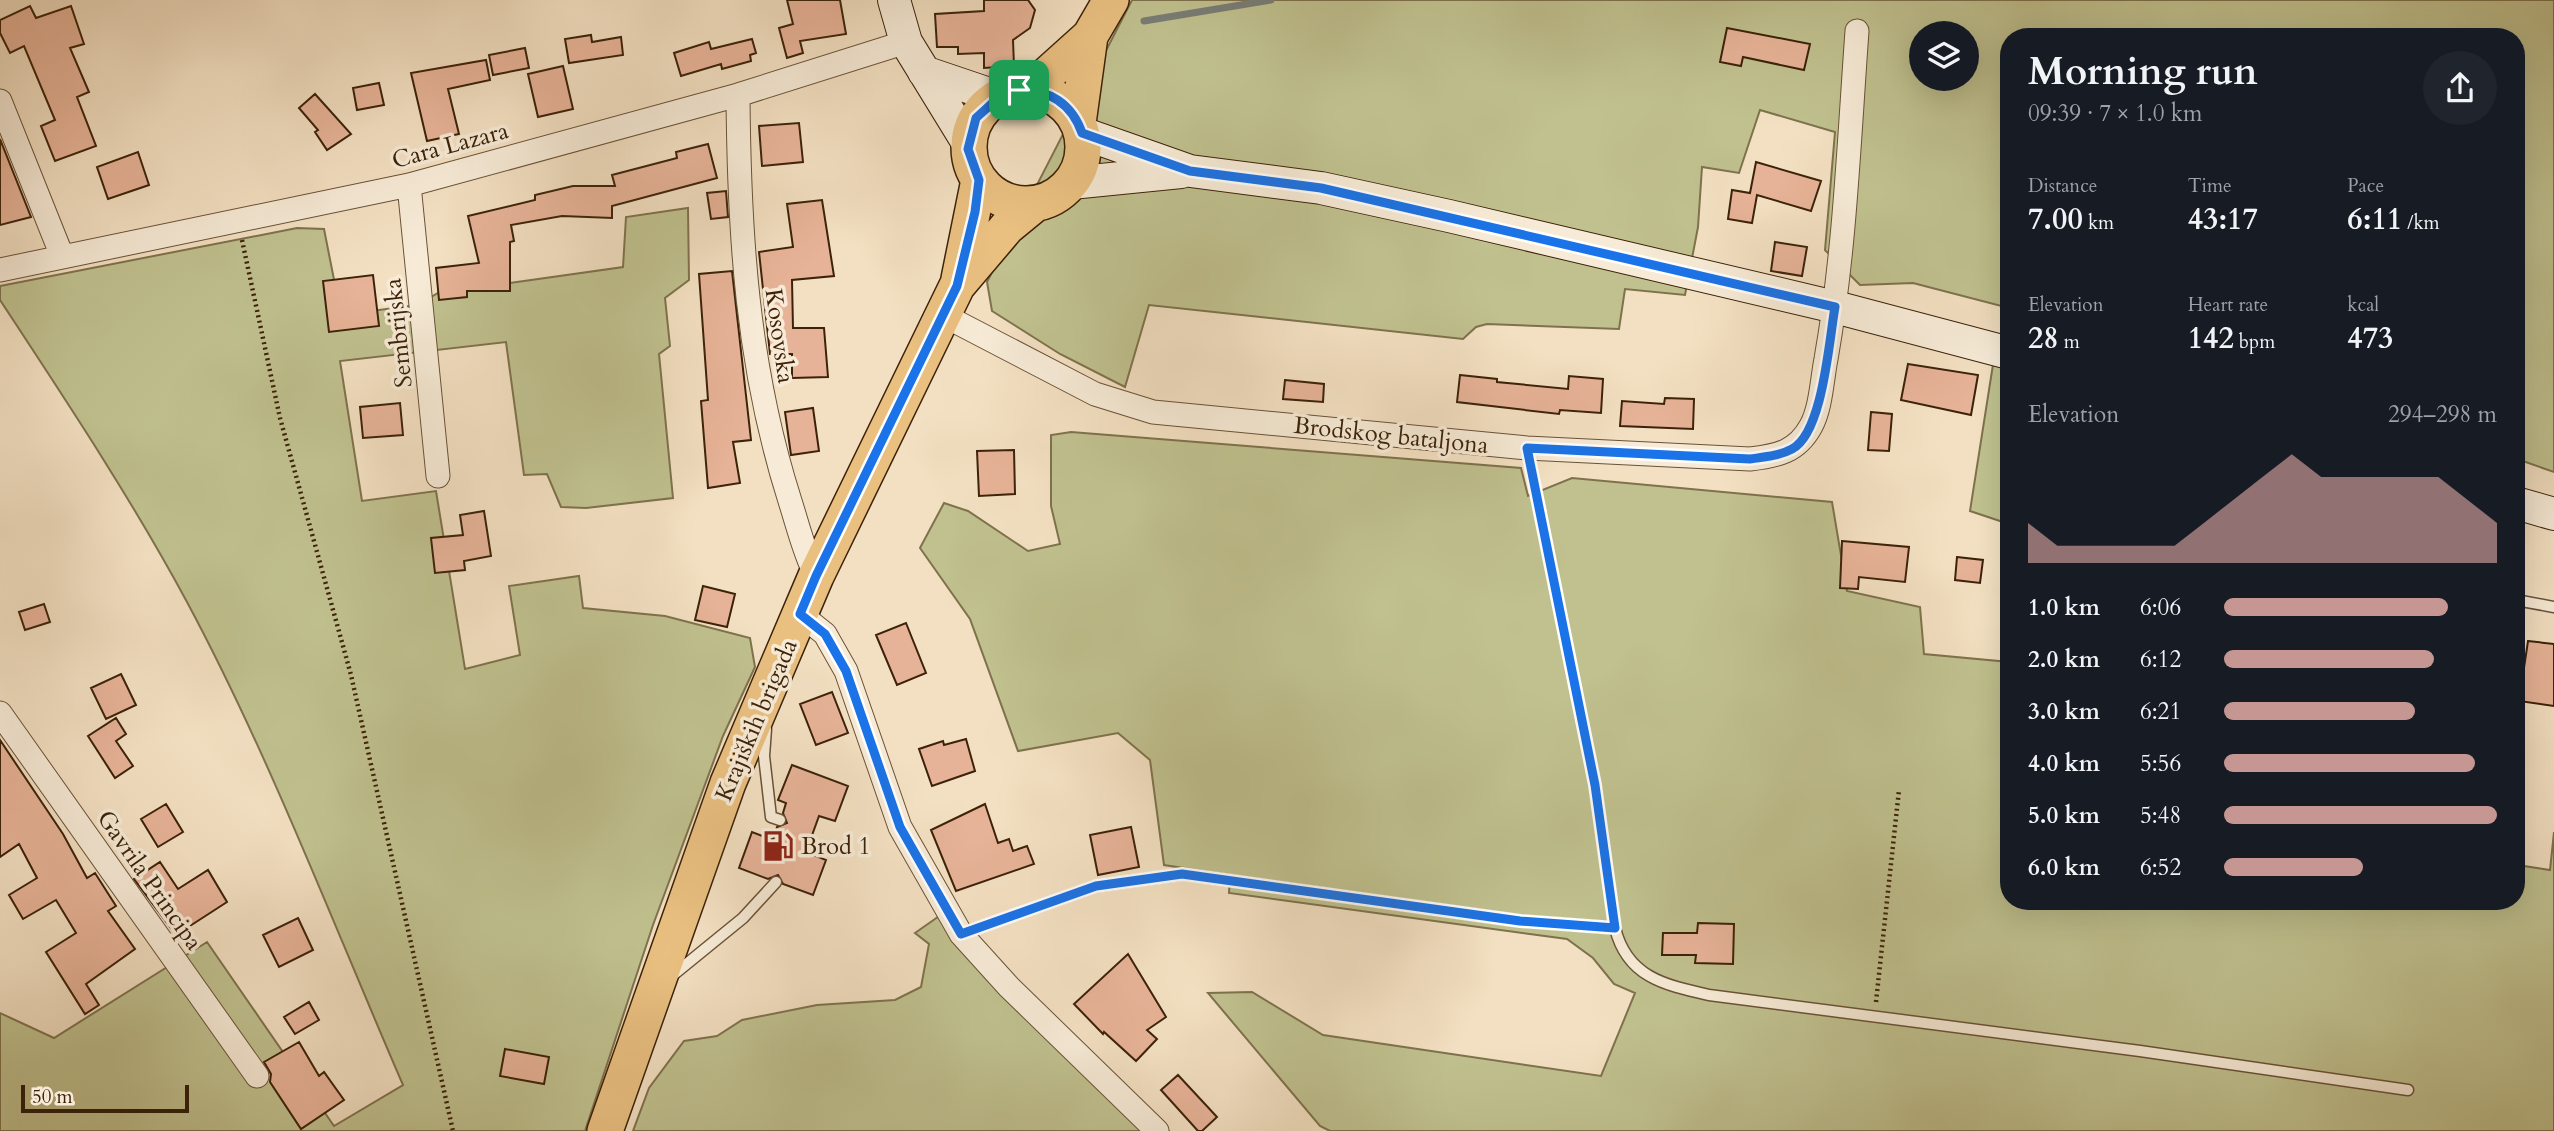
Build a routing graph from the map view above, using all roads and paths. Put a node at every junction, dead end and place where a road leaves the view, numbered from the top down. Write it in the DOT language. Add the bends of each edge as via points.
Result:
graph roads {
  1 [pos="894,0"];
  2 [pos="1111,0"];
  3 [pos="1857,31"];
  4 [pos="1090,36"];
  5 [pos="906,42"];
  6 [pos="924,72"];
  7 [pos="1014,93"];
  8 [pos="738,94"];
  9 [pos="0,101"];
  10 [pos="1080,128"];
  11 [pos="968,143"];
  12 [pos="1190,171"];
  13 [pos="979,180"];
  14 [pos="1071,183"];
  15 [pos="409,184"];
  16 [pos="1035,204"];
  17 [pos="238,219"];
  18 [pos="62,256"];
  19 [pos="0,270"];
  20 [pos="950,300"];
  21 [pos="1835,307"];
  22 [pos="2000,351"];
  23 [pos="1527,448"];
  24 [pos="439,476"];
  25 [pos="2525,506"];
  26 [pos="2554,514"];
  27 [pos="816,576"];
  28 [pos="2525,602"];
  29 [pos="2554,607"];
  30 [pos="800,614"];
  31 [pos="766,688"];
  32 [pos="0,713"];
  33 [pos="1899,790"];
  34 [pos="780,820"];
  35 [pos="776,882"];
  36 [pos="1615,928"];
  37 [pos="961,934"];
  38 [pos="652,998"];
  39 [pos="1875,1010"];
  40 [pos="257,1076"];
  41 [pos="2408,1090"];
  42 [pos="453,1131"];
  43 [pos="605,1131"];
  44 [pos="1157,1131"];
  1 -- 5 [label="street"];
  2 -- 4 [label="main road"];
  3 -- 21 [label="street, Brodskog bataljona"];
  4 -- 7 [label="main road"];
  4 -- 10 [label="main road"];
  5 -- 6 [label="street"];
  5 -- 8 [label="street, Cara Lazara"];
  6 -- 7 [label="street"];
  6 -- 11 [label="street"];
  7 -- 10 [label="main road" via="1058,100"];
  7 -- 11 [label="main road" via="976,118"];
  8 -- 15 [label="street, Cara Lazara"];
  8 -- 27 [label="street, Kosovska" via="742,258 755,357 769,436"];
  9 -- 18 [label="street"];
  10 -- 12 [label="street"];
  10 -- 14 [label="main road" via="1083,150"];
  11 -- 13 [label="main road"];
  12 -- 14 [label="street"];
  12 -- 21 [label="street" via="1334,191"];
  13 -- 16 [label="main road" via="994,195"];
  13 -- 20 [label="main road, Krajiških brigada" via="975,212"];
  14 -- 16 [label="main road"];
  15 -- 17 [label="street, Cara Lazara"];
  15 -- 24 [label="street, Sembrijska"];
  16 -- 20 [label="main road, Krajiških brigada" via="1007,227"];
  17 -- 18 [label="street, Cara Lazara"];
  17 -- 42 [label="path" via="280,418 351,675"];
  18 -- 19 [label="street, Cara Lazara"];
  20 -- 23 [label="street, Brodskog bataljona" via="1095,394 1153,412"];
  20 -- 27 [label="main road, Krajiških brigada"];
  21 -- 22 [label="street"];
  21 -- 23 [label="street, Brodskog bataljona" via="1812,425 1794,449 1750,459"];
  23 -- 36 [label="path" via="1595,785"];
  25 -- 26 [label="street"];
  27 -- 30 [label="main road, Krajiških brigada"];
  28 -- 29 [label="lane"];
  30 -- 31 [label="main road, Krajiških brigada"];
  30 -- 37 [label="street" via="825,634 846,671 900,827"];
  31 -- 34 [label="lane" via="765,781 771,817"];
  31 -- 38 [label="main road, Krajiških brigada"];
  32 -- 40 [label="street, Gavrila Principa"];
  33 -- 39 [label="path"];
  35 -- 38 [label="lane" via="743,918 678,969"];
  36 -- 37 [label="lane" via="1520,921 1182,874 1096,886"];
  36 -- 41 [label="lane" via="1634,968 1677,988 1709,995"];
  37 -- 44 [label="street"];
  38 -- 43 [label="main road, Krajiških brigada"];
}
